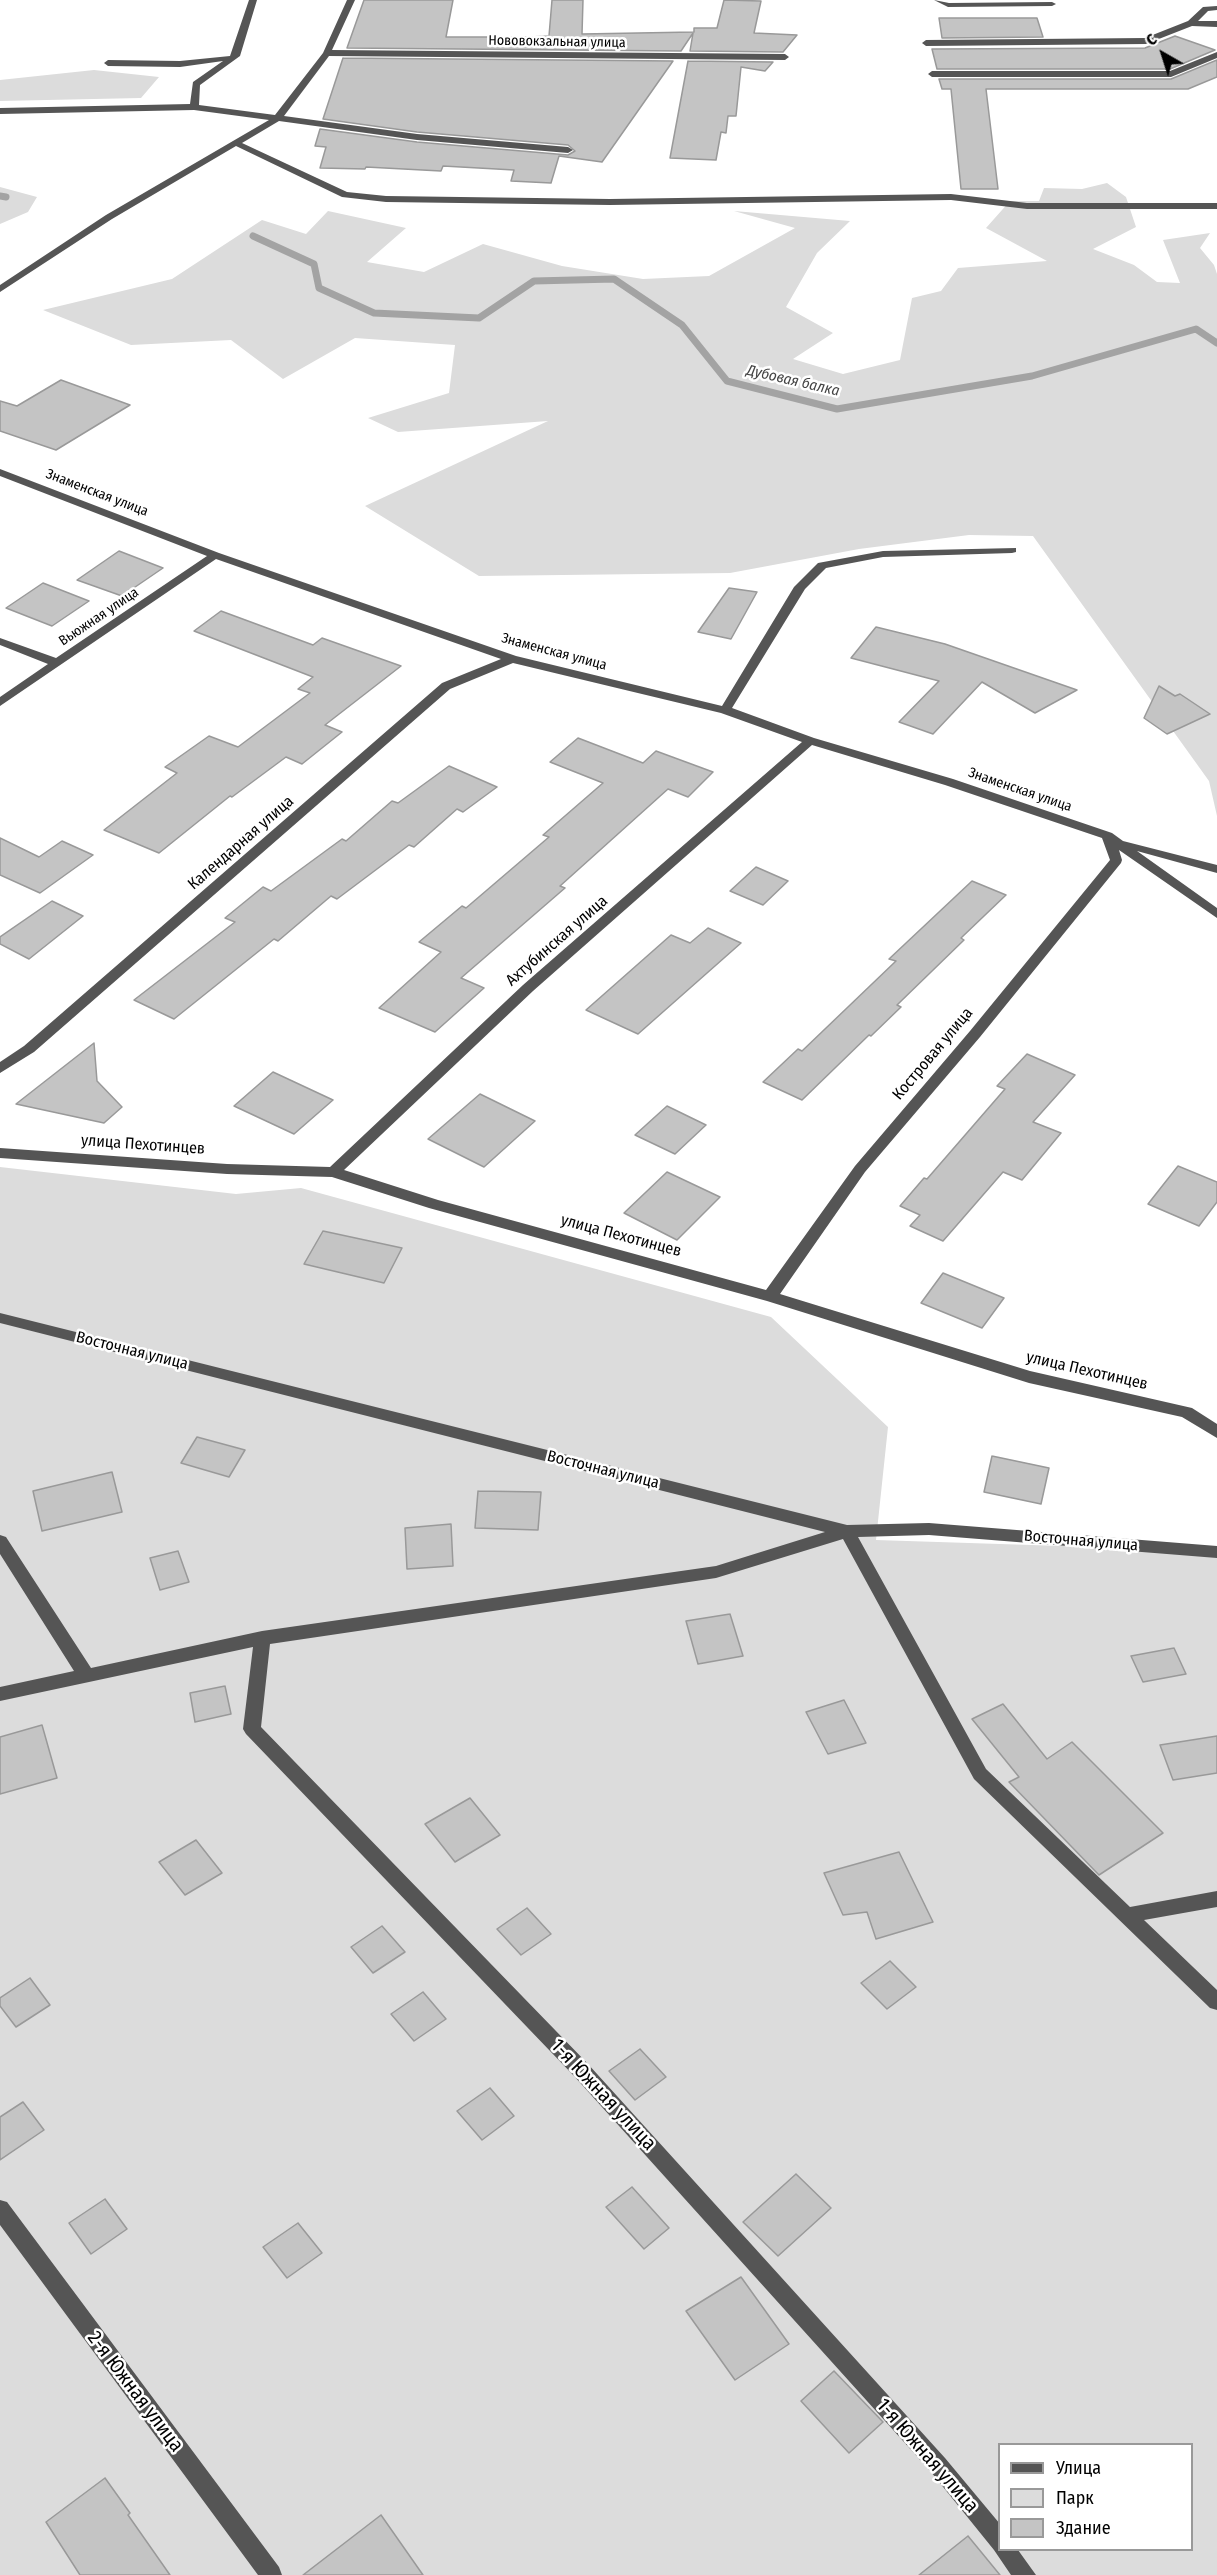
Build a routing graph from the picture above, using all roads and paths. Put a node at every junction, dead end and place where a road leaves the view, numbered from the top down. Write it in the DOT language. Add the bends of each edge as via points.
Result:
graph roads {
  1 [pos="253,0"];
  2 [pos="351,0"];
  3 [pos="938,0"];
  4 [pos="1052,4"];
  5 [pos="1204,4"];
  6 [pos="1217,9"];
  7 [pos="1191,23"];
  8 [pos="1217,24"];
  9 [pos="926,43"];
  10 [pos="327,53"];
  11 [pos="1217,55"];
  12 [pos="236,56"];
  13 [pos="785,57"];
  14 [pos="108,63"];
  15 [pos="932,74"];
  16 [pos="194,107"];
  17 [pos="0,111"];
  18 [pos="278,117"];
  19 [pos="236,142"];
  20 [pos="568,150"];
  21 [pos="1217,206"];
  22 [pos="0,289"];
  23 [pos="0,472"];
  24 [pos="1012,550"];
  25 [pos="215,555"];
  26 [pos="0,640"];
  27 [pos="512,659"];
  28 [pos="57,663"];
  29 [pos="0,702"];
  30 [pos="725,710"];
  31 [pos="810,741"];
  32 [pos="1112,839"];
  33 [pos="1217,869"];
  34 [pos="1217,914"];
  35 [pos="0,1068"];
  36 [pos="0,1153"];
  37 [pos="333,1172"];
  38 [pos="770,1296"];
  39 [pos="0,1318"];
  40 [pos="1217,1432"];
  41 [pos="847,1531"];
  42 [pos="0,1541"];
  43 [pos="1217,1552"];
  44 [pos="262,1638"];
  45 [pos="86,1675"];
  46 [pos="0,1694"];
  47 [pos="1217,1899"];
  48 [pos="1129,1915"];
  49 [pos="1217,2002"];
  50 [pos="0,2209"];
  51 [pos="998,2541"];
  52 [pos="1006,2551"];
  53 [pos="271,2575"];
  54 [pos="1025,2575"];
  1 -- 12 [label="street"];
  2 -- 10 [label="street"];
  3 -- 4 [label="street" via="948,5"];
  5 -- 6 [label="street"];
  5 -- 7 [label="street"];
  7 -- 8 [label="street"];
  7 -- 9 [label="street" via="1146,41"];
  10 -- 13 [label="street, Нововокзальная улица"];
  10 -- 18 [label="street"];
  11 -- 15 [label="street" via="1171,74"];
  12 -- 14 [label="street" via="180,64"];
  12 -- 16 [label="street" via="196,84"];
  16 -- 17 [label="street"];
  16 -- 18 [label="street"];
  18 -- 19 [label="street"];
  18 -- 20 [label="street" via="417,137"];
  19 -- 21 [label="street" via="345,195 386,198 610,202 951,197 1027,206"];
  19 -- 22 [label="street"];
  23 -- 25 [label="street, Знаменская улица"];
  24 -- 30 [label="street" via="883,554 822,565 800,586"];
  25 -- 27 [label="street, Знаменская улица"];
  25 -- 28 [label="street, Вьюжная улица"];
  26 -- 28 [label="street"];
  27 -- 30 [label="street, Знаменская улица"];
  27 -- 35 [label="street, Календарная улица" via="446,686 29,1049"];
  28 -- 29 [label="street, Вьюжная улица"];
  30 -- 31 [label="street, Знаменская улица"];
  31 -- 32 [label="street, Знаменская улица" via="949,782"];
  31 -- 37 [label="street, Ахтубинская улица" via="528,988"];
  32 -- 33 [label="street"];
  32 -- 34 [label="street"];
  32 -- 38 [label="street, Костровая улица" via="1116,860 860,1169"];
  36 -- 37 [label="street, улица Пехотинцев" via="227,1169"];
  37 -- 38 [label="street, улица Пехотинцев" via="434,1204"];
  38 -- 40 [label="street, улица Пехотинцев" via="1029,1377 1186,1412"];
  39 -- 41 [label="street, Восточная улица"];
  41 -- 43 [label="street, Восточная улица" via="929,1529"];
  41 -- 44 [label="street" via="716,1572"];
  41 -- 48 [label="street" via="980,1774"];
  42 -- 45 [label="street"];
  44 -- 45 [label="street"];
  44 -- 51 [label="street, 1-я Южная улица" via="252,1729 581,2070 938,2465"];
  45 -- 46 [label="street"];
  47 -- 48 [label="street"];
  48 -- 49 [label="street"];
  50 -- 53 [label="street, 2-я Южная улица"];
  52 -- 54 [label="street"];
}
